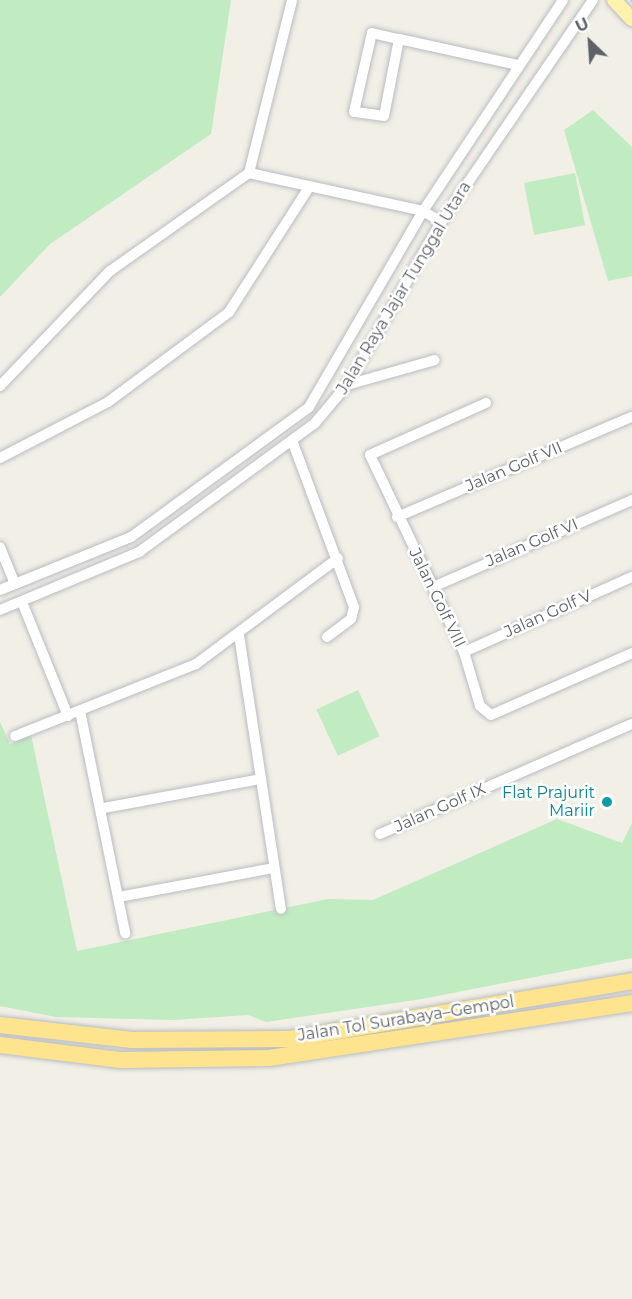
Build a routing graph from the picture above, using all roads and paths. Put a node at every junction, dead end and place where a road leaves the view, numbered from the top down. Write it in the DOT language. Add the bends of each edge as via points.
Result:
graph roads {
  1 [pos="292,0"];
  2 [pos="562,0"];
  3 [pos="593,0"];
  4 [pos="614,0"];
  5 [pos="632,19"];
  6 [pos="399,39"];
  7 [pos="517,64"];
  8 [pos="249,173"];
  9 [pos="308,189"];
  10 [pos="423,211"];
  11 [pos="441,222"];
  12 [pos="435,360"];
  13 [pos="347,385"];
  14 [pos="0,386"];
  15 [pos="486,403"];
  16 [pos="632,417"];
  17 [pos="293,443"];
  18 [pos="0,458"];
  19 [pos="632,500"];
  20 [pos="397,517"];
  21 [pos="132,537"];
  22 [pos="0,547"];
  23 [pos="139,552"];
  24 [pos="338,558"];
  25 [pos="632,577"];
  26 [pos="15,585"];
  27 [pos="433,587"];
  28 [pos="0,590"];
  29 [pos="22,602"];
  30 [pos="0,610"];
  31 [pos="239,635"];
  32 [pos="327,637"];
  33 [pos="464,652"];
  34 [pos="632,653"];
  35 [pos="80,711"];
  36 [pos="68,716"];
  37 [pos="632,724"];
  38 [pos="15,736"];
  39 [pos="261,779"];
  40 [pos="104,808"];
  41 [pos="380,834"];
  42 [pos="274,868"];
  43 [pos="119,897"];
  44 [pos="281,909"];
  45 [pos="125,933"];
  46 [pos="632,981"];
  47 [pos="632,1003"];
  48 [pos="0,1025"];
  49 [pos="0,1045"];
  1 -- 8 [label="street"];
  2 -- 7 [label="street, Jalan Raya Jajar Tunggal Utara"];
  3 -- 11 [label="street, Jalan Raya Jajar Tunggal Utara"];
  4 -- 5 [label="main road"];
  6 -- 6 [label="street" via="368,35 354,112 384,116"];
  6 -- 7 [label="street"];
  7 -- 10 [label="street, Jalan Raya Jajar Tunggal Utara"];
  8 -- 9 [label="street"];
  8 -- 14 [label="street" via="110,272"];
  9 -- 10 [label="street"];
  9 -- 18 [label="street" via="229,312 108,402"];
  10 -- 11 [label="street"];
  10 -- 21 [label="street, Jalan Raya Jajar Tunggal Utara" via="309,407"];
  11 -- 13 [label="street, Jalan Raya Jajar Tunggal Utara"];
  12 -- 13 [label="street"];
  13 -- 17 [label="street, Jalan Raya Jajar Tunggal Utara"];
  15 -- 20 [label="street, Jalan Golf VIII" via="372,452"];
  16 -- 20 [label="street, Jalan Golf VII"];
  17 -- 23 [label="street, Jalan Raya Jajar Tunggal Utara"];
  17 -- 24 [label="street"];
  19 -- 27 [label="street, Jalan Golf VI"];
  20 -- 27 [label="street, Jalan Golf VIII"];
  21 -- 23 [label="street"];
  21 -- 26 [label="street, Jalan Raya Jajar Tunggal Utara"];
  22 -- 26 [label="street"];
  23 -- 29 [label="street, Jalan Raya Jajar Tunggal Utara"];
  24 -- 31 [label="street"];
  24 -- 32 [label="street" via="354,612"];
  25 -- 33 [label="street, Jalan Golf V"];
  26 -- 28 [label="street, Jalan Raya Jajar Tunggal Utara"];
  27 -- 33 [label="street, Jalan Golf VIII"];
  29 -- 30 [label="street, Jalan Raya Jajar Tunggal Utara"];
  29 -- 36 [label="street"];
  31 -- 35 [label="street" via="195,664"];
  31 -- 39 [label="street"];
  33 -- 34 [label="street, Jalan Golf VIII" via="480,706 491,715"];
  35 -- 36 [label="street"];
  35 -- 40 [label="street"];
  36 -- 38 [label="street"];
  37 -- 41 [label="street, Jalan Golf IX"];
  39 -- 40 [label="street"];
  39 -- 42 [label="street"];
  40 -- 43 [label="street"];
  42 -- 43 [label="street"];
  42 -- 44 [label="street"];
  43 -- 45 [label="street"];
  46 -- 48 [label="highway, Jalan Tol Surabaya–Gempol" via="290,1039 132,1040"];
  47 -- 49 [label="highway, Jalan Tol Surabaya–Gempol" via="269,1058 121,1060"];
}
